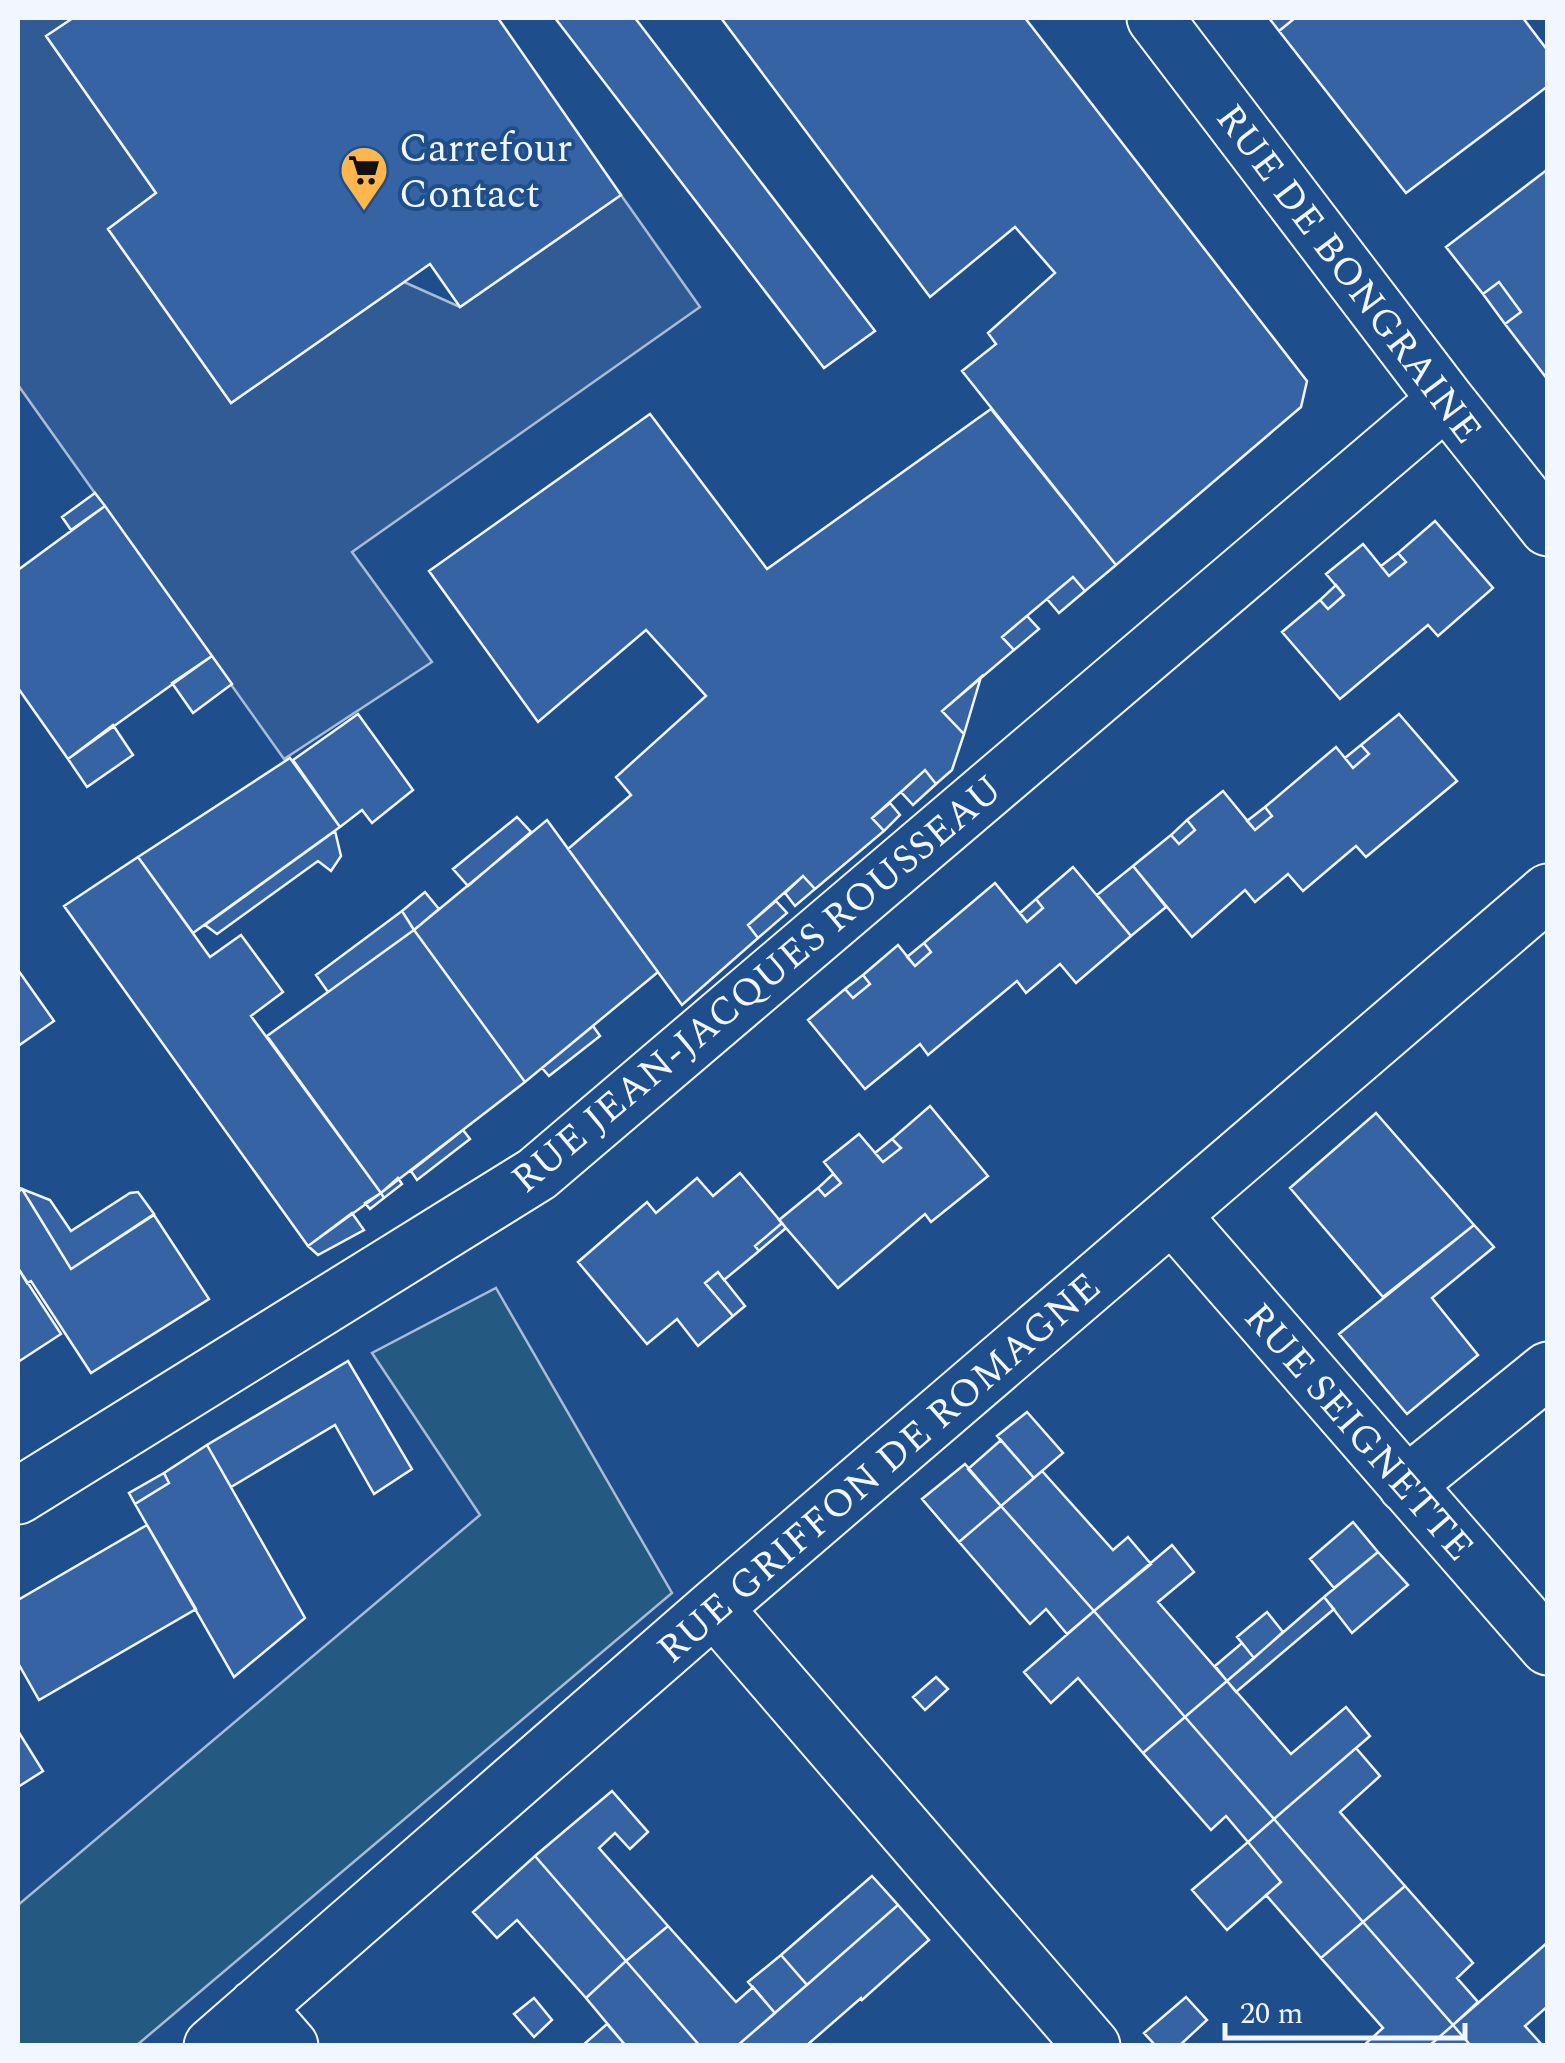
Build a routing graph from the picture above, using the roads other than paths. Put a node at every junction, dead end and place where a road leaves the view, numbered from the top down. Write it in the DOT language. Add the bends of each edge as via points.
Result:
graph roads {
  1 [pos="1155,18"];
  2 [pos="1446,400"];
  3 [pos="1548,528"];
  4 [pos="1548,892"];
  5 [pos="1172,1215"];
  6 [pos="1548,1370"];
  7 [pos="1406,1485"];
  8 [pos="18,1496"];
  9 [pos="714,1608"];
  10 [pos="1548,1648"];
  11 [pos="274,2026"];
  12 [pos="212,2046"];
  13 [pos="1092,2046"];
  1 -- 2 [label="street, RUE DE BONGRAINE"];
  2 -- 3 [label="street, RUE DE BONGRAINE"];
  2 -- 8 [label="street, RUE JEAN-JACQUES ROUSSEAU" via="537,1174"];
  4 -- 5 [label="street, RUE GRIFFON DE ROMAGNE"];
  5 -- 7 [label="street, RUE SEIGNETTE"];
  5 -- 9 [label="street, RUE GRIFFON DE ROMAGNE"];
  6 -- 7 [label="street"];
  7 -- 10 [label="street, RUE SEIGNETTE"];
  9 -- 11 [label="street, RUE GRIFFON DE ROMAGNE"];
  9 -- 13 [label="street"];
  11 -- 12 [label="street, RUE GRIFFON DE ROMAGNE"];
}
